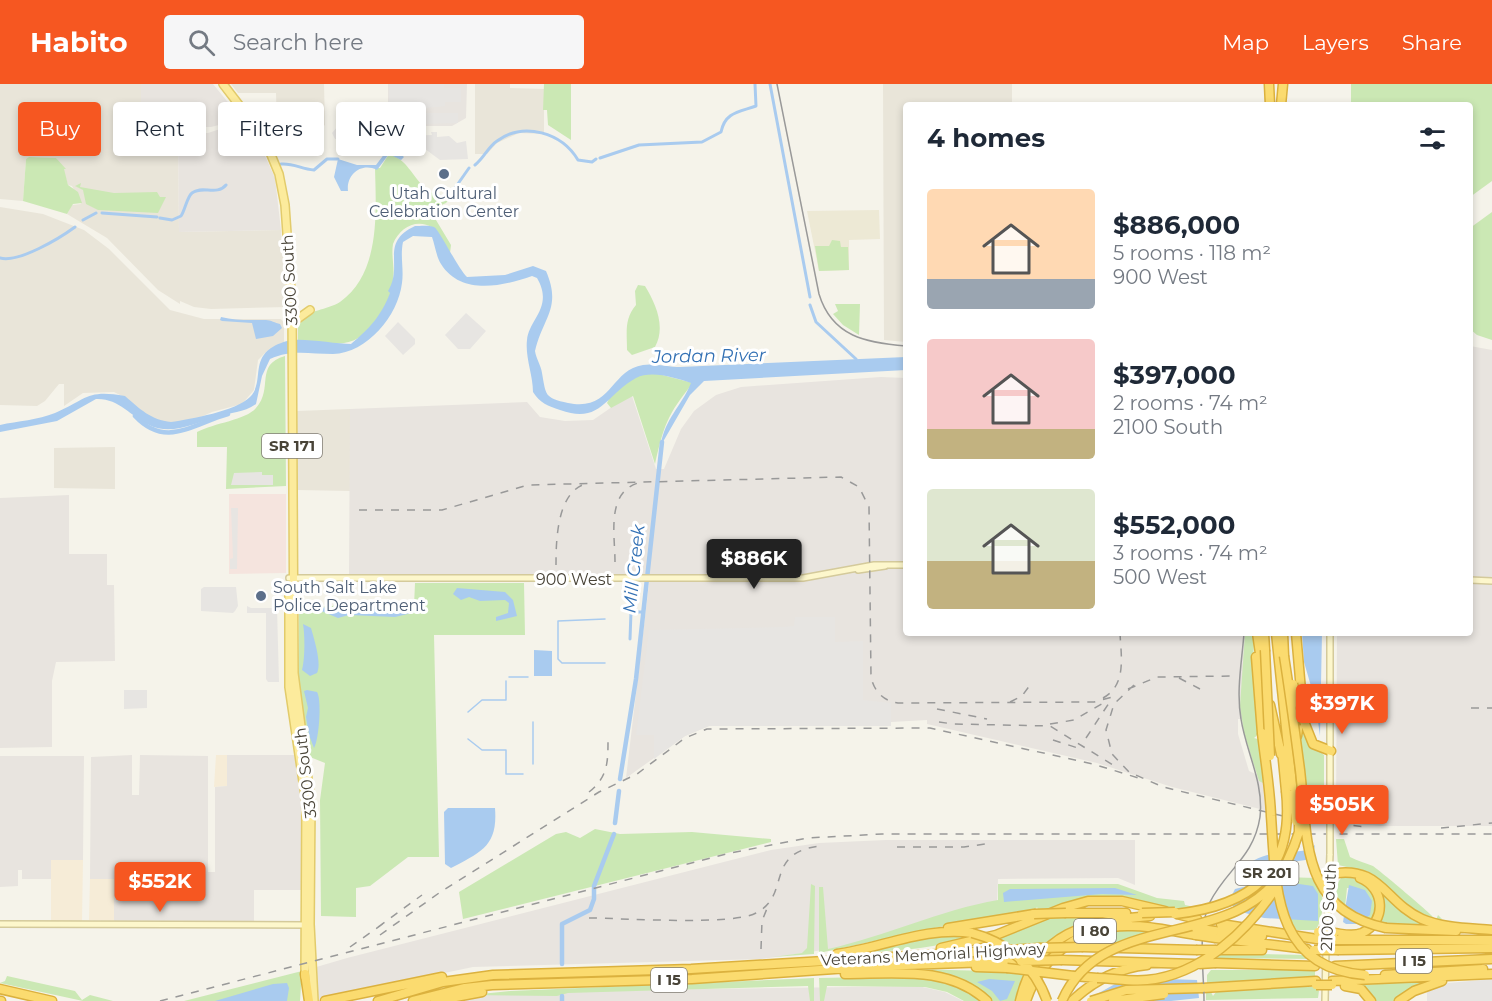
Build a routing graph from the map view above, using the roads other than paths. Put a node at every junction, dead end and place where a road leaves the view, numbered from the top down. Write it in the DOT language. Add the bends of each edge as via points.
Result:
graph roads {
  1 [pos="223,84"];
  2 [pos="1270,84"];
  3 [pos="1281,84"];
  4 [pos="1271,102"];
  5 [pos="1281,102"];
  6 [pos="310,310"];
  7 [pos="292,323"];
  8 [pos="903,565"];
  9 [pos="291,578"];
  10 [pos="1473,580"];
  11 [pos="1492,581"];
  12 [pos="1256,636"];
  13 [pos="1256,636"];
  14 [pos="1264,636"];
  15 [pos="1274,636"];
  16 [pos="1274,636"];
  17 [pos="1283,636"];
  18 [pos="1296,636"];
  19 [pos="1330,636"];
  20 [pos="1285,655"];
  21 [pos="1330,751"];
  22 [pos="1284,766"];
  23 [pos="1292,793"];
  24 [pos="1273,840"];
  25 [pos="1286,868"];
  26 [pos="1330,874"];
  27 [pos="1142,915"];
  28 [pos="0,924"];
  29 [pos="1196,924"];
  30 [pos="307,925"];
  31 [pos="1492,931"];
  32 [pos="1215,935"];
  33 [pos="917,936"];
  34 [pos="1315,936"];
  35 [pos="1336,936"];
  36 [pos="1492,940"];
  37 [pos="1492,948"];
  38 [pos="1314,950"];
  39 [pos="872,957"];
  40 [pos="1492,961"];
  41 [pos="783,962"];
  42 [pos="925,964"];
  43 [pos="1192,964"];
  44 [pos="1492,969"];
  45 [pos="553,971"];
  46 [pos="784,973"];
  47 [pos="305,974"];
  48 [pos="1367,975"];
  49 [pos="1488,975"];
  50 [pos="1096,978"];
  51 [pos="1332,983"];
  52 [pos="554,984"];
  53 [pos="1203,988"];
  54 [pos="0,989"];
  55 [pos="310,1000"];
  56 [pos="337,1000"];
  57 [pos="52,1001"];
  58 [pos="325,1001"];
  59 [pos="378,1001"];
  60 [pos="413,1001"];
  61 [pos="435,1001"];
  62 [pos="987,1001"];
  63 [pos="1020,1001"];
  64 [pos="1026,1001"];
  65 [pos="1047,1001"];
  66 [pos="1062,1001"];
  67 [pos="1072,1001"];
  68 [pos="1091,1001"];
  69 [pos="1113,1001"];
  70 [pos="1325,1001"];
  71 [pos="1371,1001"];
  72 [pos="1399,1001"];
  1 -- 7 [label="main road, 3300 South / SR 171" via="259,131 274,160 285,205"];
  2 -- 4 [label="highway"];
  3 -- 5 [label="highway"];
  6 -- 7 [label="main road"];
  7 -- 9 [label="main road, 3300 South / SR 171"];
  8 -- 9 [label="main road, 900 West" via="867,566 803,578"];
  9 -- 30 [label="main road, 3300 South / SR 171" via="288,680 306,802"];
  10 -- 11 [label="main road"];
  12 -- 24 [label="highway, bridge" via="1255,673"];
  13 -- 22 [label="highway"];
  14 -- 24 [label="highway, bridge"];
  15 -- 22 [label="highway, SR 201"];
  16 -- 23 [label="highway, SR 201"];
  17 -- 20 [label="highway"];
  18 -- 23 [label="highway" via="1302,702"];
  19 -- 21 [label="main road, 2100 South"];
  20 -- 21 [label="highway, bridge" via="1308,734 1313,744"];
  20 -- 31 [label="highway, bridge" via="1306,846 1321,884 1339,905 1368,924"];
  21 -- 26 [label="main road, 2100 South, bridge"];
  22 -- 23 [label="highway, SR 201"];
  23 -- 25 [label="highway, SR 201, bridge" via="1296,822 1294,846"];
  23 -- 29 [label="highway, SR 201, bridge" via="1286,835 1265,876 1235,901 1217,908"];
  24 -- 48 [label="highway, bridge" via="1279,905 1293,936 1320,962 1344,972"];
  25 -- 50 [label="highway, bridge" via="1257,914 1204,959 1183,971 1155,979"];
  25 -- 66 [label="highway, bridge" via="1263,896 1240,911 1125,943 1101,955 1078,975"];
  26 -- 31 [label="highway" via="1369,876 1398,904 1423,920"];
  26 -- 35 [label="highway" via="1364,879 1376,889 1380,902 1378,916 1367,930"];
  26 -- 70 [label="main road, 2100 South"];
  27 -- 29 [label="highway, bridge"];
  27 -- 33 [label="highway, bridge" via="1034,914"];
  27 -- 63 [label="highway" via="1094,922 1063,936 1036,963"];
  28 -- 30 [label="main road"];
  29 -- 32 [label="highway, I 80, bridge"];
  29 -- 34 [label="highway, bridge"];
  29 -- 39 [label="highway" via="1131,902 1093,901 1067,906 978,940"];
  29 -- 64 [label="highway, I 80" via="1101,929 1075,939 1039,974"];
  30 -- 47 [label="main road, 3300 South / SR 171"];
  30 -- 55 [label="main road, 3300 South / SR 171"];
  32 -- 34 [label="highway"];
  32 -- 38 [label="highway, I 80"];
  33 -- 41 [label="highway" via="853,952"];
  33 -- 65 [label="highway, bridge" via="960,931 998,942 1035,976"];
  34 -- 35 [label="highway, bridge"];
  35 -- 36 [label="highway"];
  37 -- 38 [label="highway, Veterans Memorial Highway / I 15, bridge"];
  38 -- 39 [label="highway, Veterans Memorial Highway / I 15, bridge" via="1083,947"];
  39 -- 41 [label="highway, Veterans Memorial Highway / I 15"];
  40 -- 43 [label="highway, Veterans Memorial Highway / I 15, bridge" via="1335,966"];
  40 -- 48 [label="highway"];
  41 -- 45 [label="highway, Veterans Memorial Highway / I 15" via="692,969"];
  42 -- 43 [label="highway, Veterans Memorial Highway / I 15, bridge" via="1062,960"];
  42 -- 46 [label="highway, Veterans Memorial Highway / I 15"];
  42 -- 50 [label="highway, bridge"];
  43 -- 67 [label="highway" via="1122,969 1091,985"];
  44 -- 48 [label="highway"];
  45 -- 56 [label="highway" via="475,972"];
  45 -- 59 [label="highway, Veterans Memorial Highway / I 15" via="464,978"];
  46 -- 52 [label="highway, Veterans Memorial Highway / I 15"];
  46 -- 62 [label="highway" via="937,976 966,986"];
  47 -- 55 [label="highway"];
  49 -- 51 [label="highway"];
  49 -- 72 [label="highway" via="1430,984"];
  50 -- 53 [label="highway, bridge" via="1158,987"];
  51 -- 53 [label="highway, bridge"];
  51 -- 71 [label="highway" via="1359,988"];
  52 -- 60 [label="highway, Veterans Memorial Highway / I 15" via="465,988"];
  52 -- 61 [label="highway"];
  53 -- 68 [label="highway, bridge" via="1126,990"];
  53 -- 69 [label="highway, bridge"];
  54 -- 57 [label="highway"];
  56 -- 58 [label="highway"];
}
